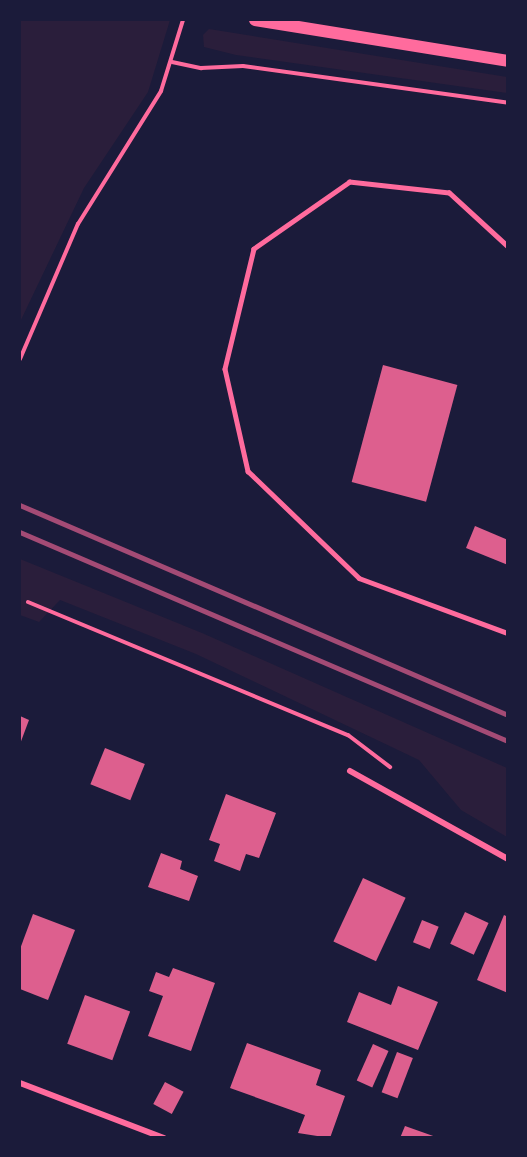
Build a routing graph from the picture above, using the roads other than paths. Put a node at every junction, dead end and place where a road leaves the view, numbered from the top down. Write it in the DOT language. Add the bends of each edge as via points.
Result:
graph roads {
  1 [pos="255,20"];
  2 [pos="507,61"];
  3 [pos="507,247"];
  4 [pos="507,633"];
  5 [pos="350,771"];
  6 [pos="507,859"];
  7 [pos="20,1083"];
  8 [pos="164,1137"];
  1 -- 2 [label="main road"];
  3 -- 4 [label="lane" via="449,193 350,182 254,249 225,369 248,471 359,578"];
  5 -- 6 [label="street"];
  7 -- 8 [label="street"];
}
